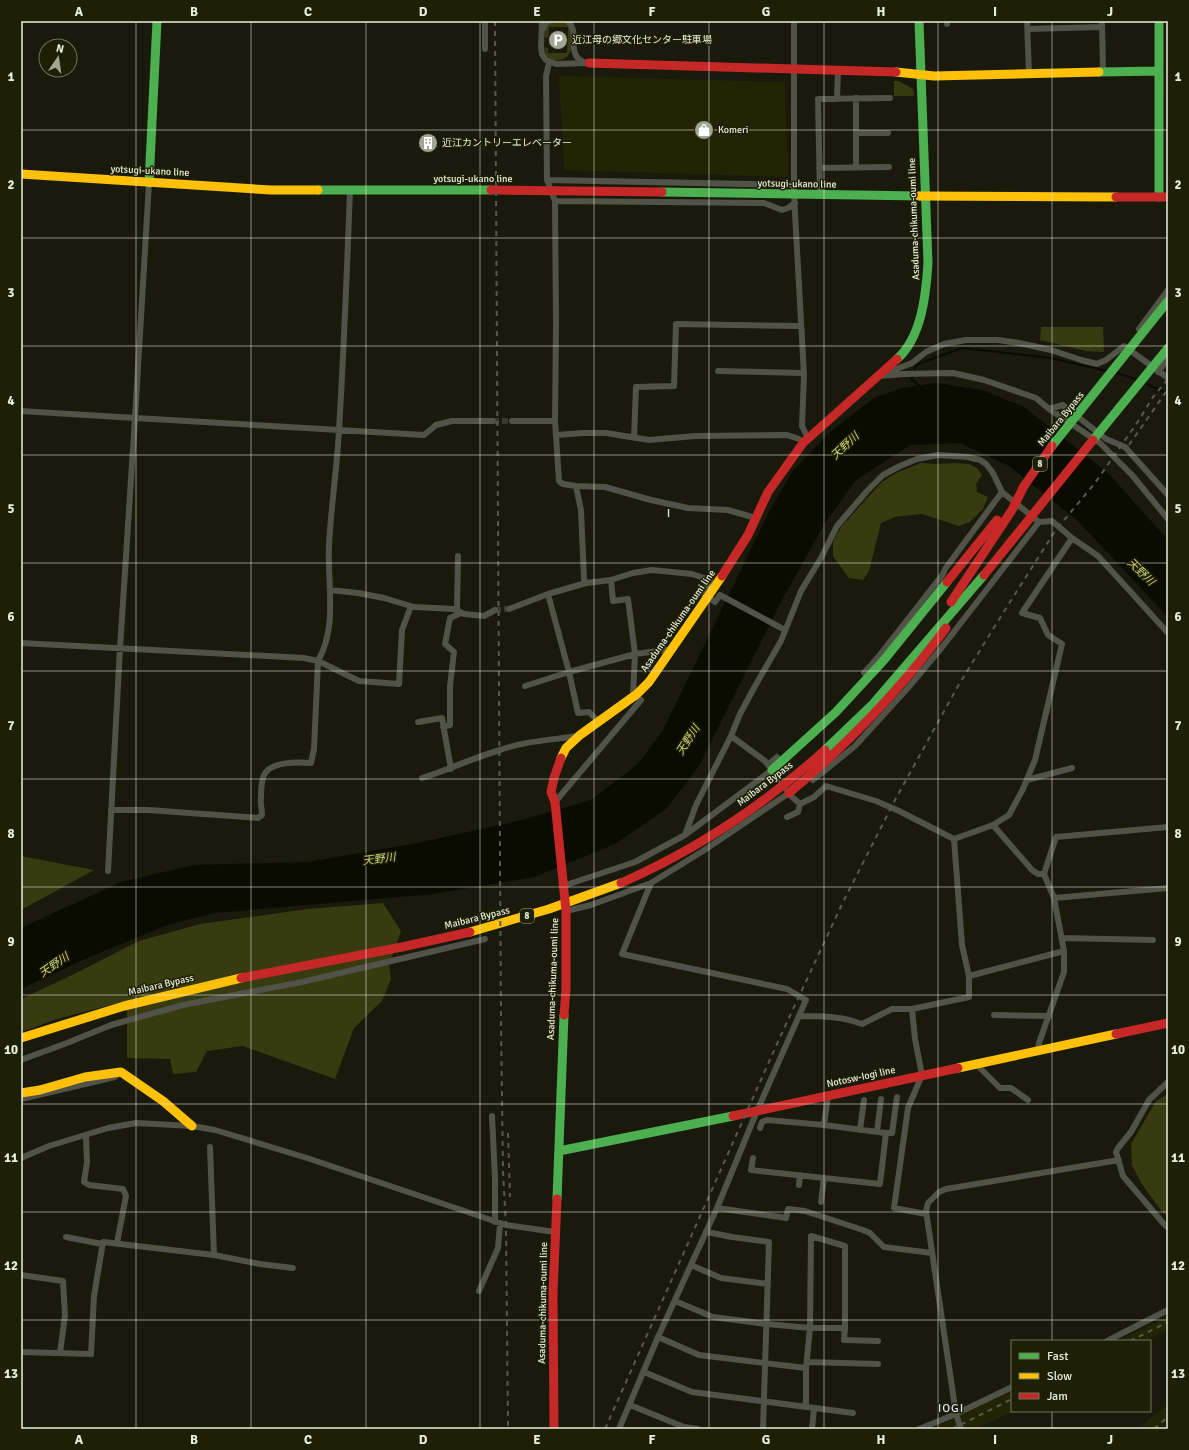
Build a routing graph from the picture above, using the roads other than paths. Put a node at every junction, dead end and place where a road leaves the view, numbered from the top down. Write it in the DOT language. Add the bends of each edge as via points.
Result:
graph roads {
  1 [pos="157,21"];
  2 [pos="485,21"];
  3 [pos="542,21"];
  4 [pos="549,21"];
  5 [pos="568,21"];
  6 [pos="794,21"];
  7 [pos="919,21"];
  8 [pos="1027,21"];
  9 [pos="1159,21"];
  10 [pos="1065,24"];
  11 [pos="1102,24"];
  12 [pos="1028,29"];
  13 [pos="542,31"];
  14 [pos="485,49"];
  15 [pos="574,52"];
  16 [pos="550,62"];
  17 [pos="562,63"];
  18 [pos="589,63"];
  19 [pos="794,68"];
  20 [pos="838,70"];
  21 [pos="1160,71"];
  22 [pos="1102,72"];
  23 [pos="1029,74"];
  24 [pos="920,75"];
  25 [pos="856,98"];
  26 [pos="890,98"];
  27 [pos="837,99"];
  28 [pos="856,133"];
  29 [pos="888,133"];
  30 [pos="889,167"];
  31 [pos="819,168"];
  32 [pos="856,168"];
  33 [pos="21,174"];
  34 [pos="548,180"];
  35 [pos="149,182"];
  36 [pos="795,185"];
  37 [pos="350,190"];
  38 [pos="820,195"];
  39 [pos="925,196"];
  40 [pos="1163,197"];
  41 [pos="794,199"];
  42 [pos="555,201"];
  43 [pos="1168,290"];
  44 [pos="1168,301"];
  45 [pos="801,326"];
  46 [pos="1124,346"];
  47 [pos="1168,348"];
  48 [pos="1168,360"];
  49 [pos="718,371"];
  50 [pos="1158,372"];
  51 [pos="804,373"];
  52 [pos="879,376"];
  53 [pos="1168,378"];
  54 [pos="1049,409"];
  55 [pos="21,411"];
  56 [pos="135,418"];
  57 [pos="493,421"];
  58 [pos="512,421"];
  59 [pos="555,421"];
  60 [pos="339,430"];
  61 [pos="557,435"];
  62 [pos="634,438"];
  63 [pos="806,440"];
  64 [pos="576,486"];
  65 [pos="1024,486"];
  66 [pos="1002,492"];
  67 [pos="1168,495"];
  68 [pos="756,518"];
  69 [pos="1168,519"];
  70 [pos="1039,522"];
  71 [pos="1072,538"];
  72 [pos="458,556"];
  73 [pos="984,574"];
  74 [pos="611,580"];
  75 [pos="586,583"];
  76 [pos="330,590"];
  77 [pos="548,594"];
  78 [pos="708,598"];
  79 [pos="411,606"];
  80 [pos="509,609"];
  81 [pos="495,610"];
  82 [pos="459,612"];
  83 [pos="785,630"];
  84 [pos="1168,633"];
  85 [pos="928,638"];
  86 [pos="21,642"];
  87 [pos="120,648"];
  88 [pos="673,649"];
  89 [pos="635,654"];
  90 [pos="318,661"];
  91 [pos="569,672"];
  92 [pos="525,686"];
  93 [pos="633,695"];
  94 [pos="418,722"];
  95 [pos="599,722"];
  96 [pos="443,727"];
  97 [pos="580,735"];
  98 [pos="731,736"];
  99 [pos="770,768"];
  100 [pos="1072,768"];
  101 [pos="451,769"];
  102 [pos="422,778"];
  103 [pos="1027,780"];
  104 [pos="790,795"];
  105 [pos="800,804"];
  106 [pos="555,805"];
  107 [pos="111,810"];
  108 [pos="787,817"];
  109 [pos="993,825"];
  110 [pos="1168,827"];
  111 [pos="685,835"];
  112 [pos="954,839"];
  113 [pos="108,871"];
  114 [pos="1044,874"];
  115 [pos="651,883"];
  116 [pos="563,886"];
  117 [pos="1168,888"];
  118 [pos="1054,898"];
  119 [pos="566,911"];
  120 [pos="1062,938"];
  121 [pos="485,939"];
  122 [pos="1153,940"];
  123 [pos="1064,951"];
  124 [pos="969,976"];
  125 [pos="912,1009"];
  126 [pos="994,1015"];
  127 [pos="799,1016"];
  128 [pos="1049,1016"];
  129 [pos="1168,1022"];
  130 [pos="21,1038"];
  131 [pos="1038,1050"];
  132 [pos="21,1060"];
  133 [pos="976,1064"];
  134 [pos="121,1072"];
  135 [pos="922,1075"];
  136 [pos="1168,1082"];
  137 [pos="21,1093"];
  138 [pos="828,1096"];
  139 [pos="897,1096"];
  140 [pos="21,1099"];
  141 [pos="881,1099"];
  142 [pos="864,1100"];
  143 [pos="1028,1100"];
  144 [pos="757,1111"];
  145 [pos="492,1116"];
  146 [pos="192,1126"];
  147 [pos="824,1126"];
  148 [pos="760,1128"];
  149 [pos="860,1130"];
  150 [pos="877,1132"];
  151 [pos="886,1132"];
  152 [pos="86,1135"];
  153 [pos="210,1147"];
  154 [pos="559,1152"];
  155 [pos="21,1158"];
  156 [pos="753,1158"];
  157 [pos="1118,1160"];
  158 [pos="800,1175"];
  159 [pos="824,1178"];
  160 [pos="799,1185"];
  161 [pos="821,1202"];
  162 [pos="717,1208"];
  163 [pos="926,1214"];
  164 [pos="498,1223"];
  165 [pos="1168,1228"];
  166 [pos="555,1232"];
  167 [pos="707,1232"];
  168 [pos="66,1237"];
  169 [pos="117,1243"];
  170 [pos="102,1244"];
  171 [pos="932,1253"];
  172 [pos="214,1255"];
  173 [pos="691,1265"];
  174 [pos="293,1268"];
  175 [pos="21,1275"];
  176 [pos="768,1284"];
  177 [pos="479,1291"];
  178 [pos="675,1301"];
  179 [pos="1168,1310"];
  180 [pos="766,1324"];
  181 [pos="810,1328"];
  182 [pos="845,1328"];
  183 [pos="658,1337"];
  184 [pos="1109,1340"];
  185 [pos="878,1341"];
  186 [pos="21,1352"];
  187 [pos="60,1353"];
  188 [pos="766,1363"];
  189 [pos="878,1364"];
  190 [pos="807,1365"];
  191 [pos="644,1372"];
  192 [pos="1011,1387"];
  193 [pos="764,1401"];
  194 [pos="630,1405"];
  195 [pos="806,1407"];
  196 [pos="814,1408"];
  197 [pos="853,1413"];
  198 [pos="956,1414"];
  199 [pos="684,1428"];
  200 [pos="554,1429"];
  201 [pos="619,1429"];
  202 [pos="698,1429"];
  203 [pos="763,1429"];
  204 [pos="812,1429"];
  205 [pos="919,1429"];
  206 [pos="961,1429"];
  1 -- 35 [label="main road"];
  2 -- 14 [label="street"];
  3 -- 13 [label="street"];
  4 -- 13 [label="street"];
  5 -- 15 [label="street" via="574,30"];
  6 -- 19 [label="street"];
  7 -- 24 [label="main road, Asaduma-chikuma-oumi line"];
  8 -- 12 [label="street"];
  9 -- 21 [label="main road"];
  10 -- 11 [label="street"];
  10 -- 12 [label="street"];
  11 -- 22 [label="street"];
  12 -- 23 [label="street"];
  13 -- 16 [label="street" via="542,54"];
  15 -- 17 [label="street"];
  15 -- 18 [label="street" via="577,59"];
  16 -- 17 [label="street"];
  16 -- 34 [label="street" via="546,76"];
  17 -- 18 [label="street"];
  18 -- 19 [label="main road"];
  19 -- 20 [label="main road"];
  19 -- 36 [label="street"];
  20 -- 24 [label="main road" via="905,72"];
  20 -- 27 [label="street"];
  21 -- 22 [label="main road"];
  21 -- 40 [label="main road"];
  22 -- 23 [label="main road"];
  23 -- 24 [label="main road"];
  24 -- 39 [label="main road, Asaduma-chikuma-oumi line"];
  25 -- 26 [label="street"];
  25 -- 27 [label="street"];
  25 -- 28 [label="street"];
  27 -- 31 [label="street" via="818,99"];
  28 -- 29 [label="street"];
  28 -- 32 [label="street"];
  30 -- 32 [label="street"];
  31 -- 32 [label="street"];
  31 -- 38 [label="street"];
  33 -- 35 [label="main road, yotsugi-ukano line"];
  34 -- 36 [label="street"];
  34 -- 42 [label="street"];
  35 -- 37 [label="main road, yotsugi-ukano line" via="271,190"];
  35 -- 56 [label="street"];
  36 -- 41 [label="street"];
  37 -- 41 [label="main road, yotsugi-ukano line" via="561,190"];
  37 -- 60 [label="street"];
  38 -- 39 [label="main road, yotsugi-ukano line"];
  38 -- 41 [label="main road, yotsugi-ukano line"];
  39 -- 40 [label="main road, yotsugi-ukano line"];
  39 -- 52 [label="main road, Asaduma-chikuma-oumi line" via="928,263 922,316 913,339 901,356"];
  41 -- 42 [label="street" via="788,208 782,210 764,203"];
  41 -- 45 [label="street"];
  42 -- 59 [label="street"];
  43 -- 46 [label="street"];
  44 -- 65 [label="main road, Maibara Bypass / 8" via="1050,449"];
  45 -- 51 [label="street"];
  45 -- 62 [label="street" via="676,324 674,386 636,387"];
  46 -- 50 [label="street"];
  46 -- 52 [label="street" via="1097,364 1051,350 998,340 966,340 944,344 926,352 912,363"];
  47 -- 73 [label="main road, Maibara Bypass / 8"];
  48 -- 50 [label="street"];
  49 -- 51 [label="street"];
  50 -- 53 [label="street"];
  51 -- 63 [label="street" via="802,426"];
  52 -- 54 [label="street" via="953,374 984,380 1036,398"];
  52 -- 63 [label="main road, Asaduma-chikuma-oumi line"];
  54 -- 67 [label="street" via="1063,405 1106,439 1125,447"];
  54 -- 69 [label="street" via="1100,443 1132,475"];
  55 -- 56 [label="street"];
  56 -- 60 [label="street"];
  56 -- 87 [label="street"];
  57 -- 60 [label="street" via="452,421 436,424 424,435"];
  58 -- 59 [label="street"];
  59 -- 61 [label="street"];
  60 -- 76 [label="street" via="329,546"];
  61 -- 62 [label="street" via="606,433"];
  61 -- 64 [label="street" via="559,481"];
  62 -- 63 [label="street" via="649,440 695,436 787,435"];
  63 -- 68 [label="main road, Asaduma-chikuma-oumi line" via="768,492"];
  64 -- 68 [label="street" via="606,487 688,508 728,510"];
  64 -- 75 [label="street" via="581,510"];
  65 -- 85 [label="main road, Maibara Bypass / 8" via="1012,510"];
  65 -- 99 [label="main road" via="884,660 836,712"];
  66 -- 70 [label="street"];
  66 -- 83 [label="street" via="986,464 968,457 938,455 917,459 883,475 838,526 801,591"];
  66 -- 99 [label="street" via="879,656 832,709"];
  68 -- 78 [label="main road, Asaduma-chikuma-oumi line"];
  70 -- 71 [label="street" via="1052,521"];
  70 -- 104 [label="street" via="943,646 856,746"];
  71 -- 84 [label="street" via="1098,556"];
  71 -- 103 [label="street" via="1022,613 1040,618 1048,634 1062,644 1035,760"];
  72 -- 82 [label="street"];
  73 -- 85 [label="main road, Maibara Bypass / 8"];
  73 -- 104 [label="main road" via="935,644 904,681 863,726"];
  74 -- 75 [label="street"];
  74 -- 78 [label="street" via="633,572 652,570 692,574 710,580 703,594"];
  74 -- 89 [label="street" via="613,600 628,599"];
  75 -- 77 [label="street"];
  76 -- 79 [label="street" via="384,598"];
  76 -- 90 [label="street" via="329,625 324,650"];
  77 -- 80 [label="street"];
  77 -- 91 [label="street"];
  78 -- 83 [label="street" via="715,602 720,595"];
  78 -- 88 [label="main road, Asaduma-chikuma-oumi line"];
  79 -- 82 [label="street" via="454,609"];
  79 -- 90 [label="street" via="402,630 399,684 359,681"];
  81 -- 82 [label="street" via="484,616"];
  82 -- 96 [label="street" via="450,618 445,644 454,652 450,686 450,725"];
  83 -- 98 [label="street"];
  85 -- 130 [label="main road, Maibara Bypass / 8" via="854,723 765,800 680,855 594,894 503,923 419,944 299,966 143,1000"];
  86 -- 87 [label="street"];
  87 -- 90 [label="street" via="304,658"];
  87 -- 107 [label="street"];
  88 -- 89 [label="street"];
  88 -- 93 [label="main road, Asaduma-chikuma-oumi line" via="649,682"];
  89 -- 91 [label="street"];
  89 -- 93 [label="street"];
  90 -- 107 [label="street" via="314,749 311,763 295,762 270,768 264,775 262,815 258,818 148,810"];
  91 -- 92 [label="street"];
  91 -- 95 [label="street" via="578,713 589,712"];
  93 -- 95 [label="main road, Asaduma-chikuma-oumi line"];
  93 -- 106 [label="street" via="641,700"];
  94 -- 96 [label="street" via="442,718"];
  95 -- 97 [label="main road, Asaduma-chikuma-oumi line"];
  96 -- 101 [label="street"];
  97 -- 101 [label="street" via="500,750"];
  97 -- 106 [label="main road, Asaduma-chikuma-oumi line" via="566,748 559,762 551,792"];
  98 -- 99 [label="street" via="765,761"];
  98 -- 111 [label="street" via="696,805"];
  99 -- 104 [label="street"];
  99 -- 111 [label="street"];
  100 -- 103 [label="street"];
  101 -- 102 [label="street"];
  103 -- 109 [label="street" via="1009,814"];
  104 -- 105 [label="street"];
  104 -- 115 [label="street"];
  105 -- 108 [label="street" via="798,812"];
  105 -- 112 [label="street" via="814,797 826,786 876,801"];
  106 -- 116 [label="main road, Asaduma-chikuma-oumi line"];
  107 -- 113 [label="street"];
  109 -- 112 [label="street"];
  109 -- 114 [label="street" via="1032,870"];
  110 -- 114 [label="street" via="1056,837"];
  111 -- 116 [label="street" via="635,862"];
  112 -- 124 [label="street" via="962,945"];
  114 -- 118 [label="street"];
  115 -- 119 [label="street" via="591,905"];
  115 -- 127 [label="street" via="622,954 787,990 806,1000"];
  116 -- 119 [label="main road, Asaduma-chikuma-oumi line"];
  117 -- 118 [label="street"];
  118 -- 120 [label="street"];
  119 -- 154 [label="main road, Asaduma-chikuma-oumi line" via="566,989 562,1032"];
  120 -- 122 [label="street"];
  120 -- 123 [label="street"];
  121 -- 132 [label="street" via="302,982 183,1005 111,1025"];
  123 -- 124 [label="street"];
  123 -- 128 [label="street" via="1064,972"];
  124 -- 125 [label="street" via="970,998"];
  125 -- 127 [label="street" via="892,1009 862,1024 833,1018"];
  125 -- 135 [label="street"];
  126 -- 128 [label="street"];
  127 -- 144 [label="street"];
  128 -- 131 [label="street"];
  129 -- 131 [label="main road, Notosw-Iogi line"];
  131 -- 133 [label="main road, Notosw-Iogi line"];
  133 -- 135 [label="main road, Notosw-Iogi line"];
  133 -- 143 [label="street" via="1000,1088 1012,1088"];
  134 -- 137 [label="main road" via="85,1077"];
  134 -- 140 [label="street" via="115,1077"];
  134 -- 146 [label="main road" via="163,1101"];
  135 -- 138 [label="main road, Notosw-Iogi line"];
  135 -- 163 [label="street" via="908,1108 894,1208"];
  136 -- 157 [label="street" via="1149,1100 1131,1132 1118,1148"];
  138 -- 144 [label="main road, Notosw-Iogi line"];
  138 -- 147 [label="street"];
  139 -- 151 [label="street" via="892,1133"];
  141 -- 150 [label="street"];
  142 -- 149 [label="street"];
  144 -- 154 [label="main road, Notosw-Iogi line"];
  144 -- 162 [label="street"];
  145 -- 164 [label="street"];
  146 -- 152 [label="street" via="136,1123"];
  146 -- 164 [label="street" via="215,1130 306,1158"];
  147 -- 148 [label="street" via="767,1120 762,1122"];
  147 -- 149 [label="street"];
  149 -- 150 [label="street"];
  150 -- 151 [label="street"];
  151 -- 159 [label="street" via="880,1184"];
  152 -- 155 [label="street"];
  152 -- 169 [label="street" via="87,1162 84,1182 89,1185 123,1189 126,1196"];
  153 -- 172 [label="street"];
  154 -- 166 [label="main road, Asaduma-chikuma-oumi line"];
  156 -- 158 [label="street" via="751,1170"];
  157 -- 163 [label="street" via="946,1189 928,1203"];
  157 -- 165 [label="street" via="1123,1176"];
  158 -- 159 [label="street"];
  158 -- 160 [label="street"];
  159 -- 161 [label="street"];
  162 -- 167 [label="street"];
  162 -- 171 [label="street" via="786,1218 788,1209 805,1211 868,1232 884,1247"];
  163 -- 171 [label="street"];
  164 -- 166 [label="street"];
  164 -- 177 [label="street" via="498,1248"];
  166 -- 200 [label="main road, Asaduma-chikuma-oumi line"];
  167 -- 173 [label="street"];
  167 -- 176 [label="street" via="769,1242"];
  168 -- 170 [label="street"];
  169 -- 170 [label="street"];
  169 -- 172 [label="street"];
  170 -- 187 [label="street" via="94,1296 91,1354"];
  171 -- 198 [label="street"];
  172 -- 174 [label="street"];
  173 -- 176 [label="street" via="721,1278"];
  173 -- 178 [label="street"];
  175 -- 187 [label="street" via="63,1282 65,1316"];
  176 -- 180 [label="street"];
  178 -- 180 [label="street" via="713,1317"];
  178 -- 183 [label="street"];
  179 -- 184 [label="street"];
  180 -- 181 [label="street"];
  180 -- 188 [label="street"];
  181 -- 182 [label="street"];
  181 -- 182 [label="street" via="810,1236 845,1246"];
  181 -- 190 [label="street"];
  182 -- 185 [label="street" via="844,1340"];
  183 -- 188 [label="street" via="699,1355"];
  183 -- 191 [label="street"];
  186 -- 187 [label="street"];
  188 -- 190 [label="street"];
  188 -- 193 [label="street"];
  189 -- 190 [label="street"];
  190 -- 195 [label="street"];
  191 -- 193 [label="street" via="692,1392"];
  191 -- 194 [label="street"];
  192 -- 198 [label="street"];
  193 -- 195 [label="street"];
  193 -- 203 [label="street"];
  194 -- 199 [label="street"];
  194 -- 201 [label="street"];
  195 -- 196 [label="street"];
  196 -- 197 [label="street"];
  196 -- 204 [label="street"];
  198 -- 205 [label="street"];
  198 -- 206 [label="street"];
  199 -- 202 [label="street"];
}
